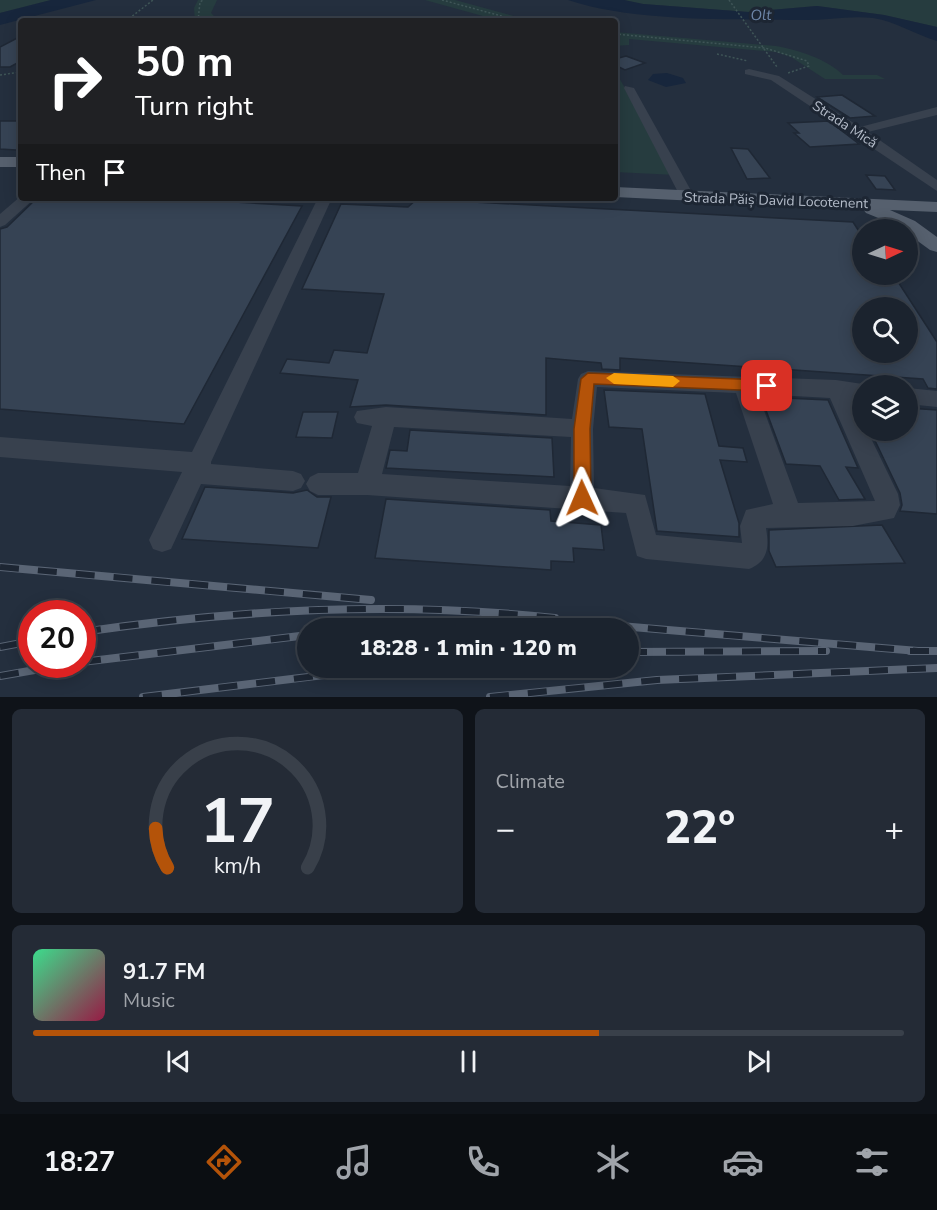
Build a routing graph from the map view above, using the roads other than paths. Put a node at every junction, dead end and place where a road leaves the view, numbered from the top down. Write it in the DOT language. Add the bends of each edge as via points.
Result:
graph roads {
  1 [pos="749,72"];
  2 [pos="618,91"];
  3 [pos="937,111"];
  4 [pos="858,131"];
  5 [pos="0,162"];
  6 [pos="18,162"];
  7 [pos="937,187"];
  8 [pos="618,192"];
  9 [pos="687,196"];
  10 [pos="24,201"];
  11 [pos="325,201"];
  12 [pos="852,203"];
  13 [pos="905,205"];
  14 [pos="937,207"];
  15 [pos="0,222"];
  16 [pos="937,241"];
  17 [pos="937,246"];
  18 [pos="744,385"];
  19 [pos="836,388"];
  20 [pos="852,390"];
  21 [pos="918,397"];
  22 [pos="937,399"];
  23 [pos="582,429"];
  24 [pos="0,447"];
  25 [pos="198,468"];
  26 [pos="293,481"];
  27 [pos="318,484"];
  28 [pos="367,484"];
  29 [pos="582,498"];
  30 [pos="789,513"];
  31 [pos="162,540"];
  1 -- 4 [label="street, Strada Mică" via="775,78"];
  2 -- 9 [label="street" via="630,90"];
  3 -- 4 [label="street"];
  4 -- 7 [label="street, Strada Mică"];
  5 -- 6 [label="main road"];
  8 -- 9 [label="main road, Strada Păiș David Locotenent"];
  9 -- 12 [label="main road, Strada Păiș David Locotenent"];
  10 -- 15 [label="street"];
  11 -- 25 [label="street"];
  12 -- 13 [label="main road, Strada Păiș David Locotenent"];
  12 -- 17 [label="main road" via="890,215"];
  13 -- 14 [label="main road, Strada Păiș David Locotenent"];
  13 -- 16 [label="main road"];
  18 -- 19 [label="street"];
  18 -- 23 [label="street" via="588,379"];
  18 -- 30 [label="street"];
  19 -- 20 [label="street"];
  19 -- 30 [label="street" via="888,504 885,510 866,515"];
  21 -- 22 [label="street"];
  23 -- 28 [label="street" via="376,417"];
  23 -- 29 [label="street"];
  24 -- 25 [label="street"];
  25 -- 26 [label="street"];
  25 -- 31 [label="street"];
  27 -- 28 [label="street"];
  28 -- 29 [label="street"];
  29 -- 30 [label="street" via="636,503 646,547 749,556 756,547 755,518"];
}
